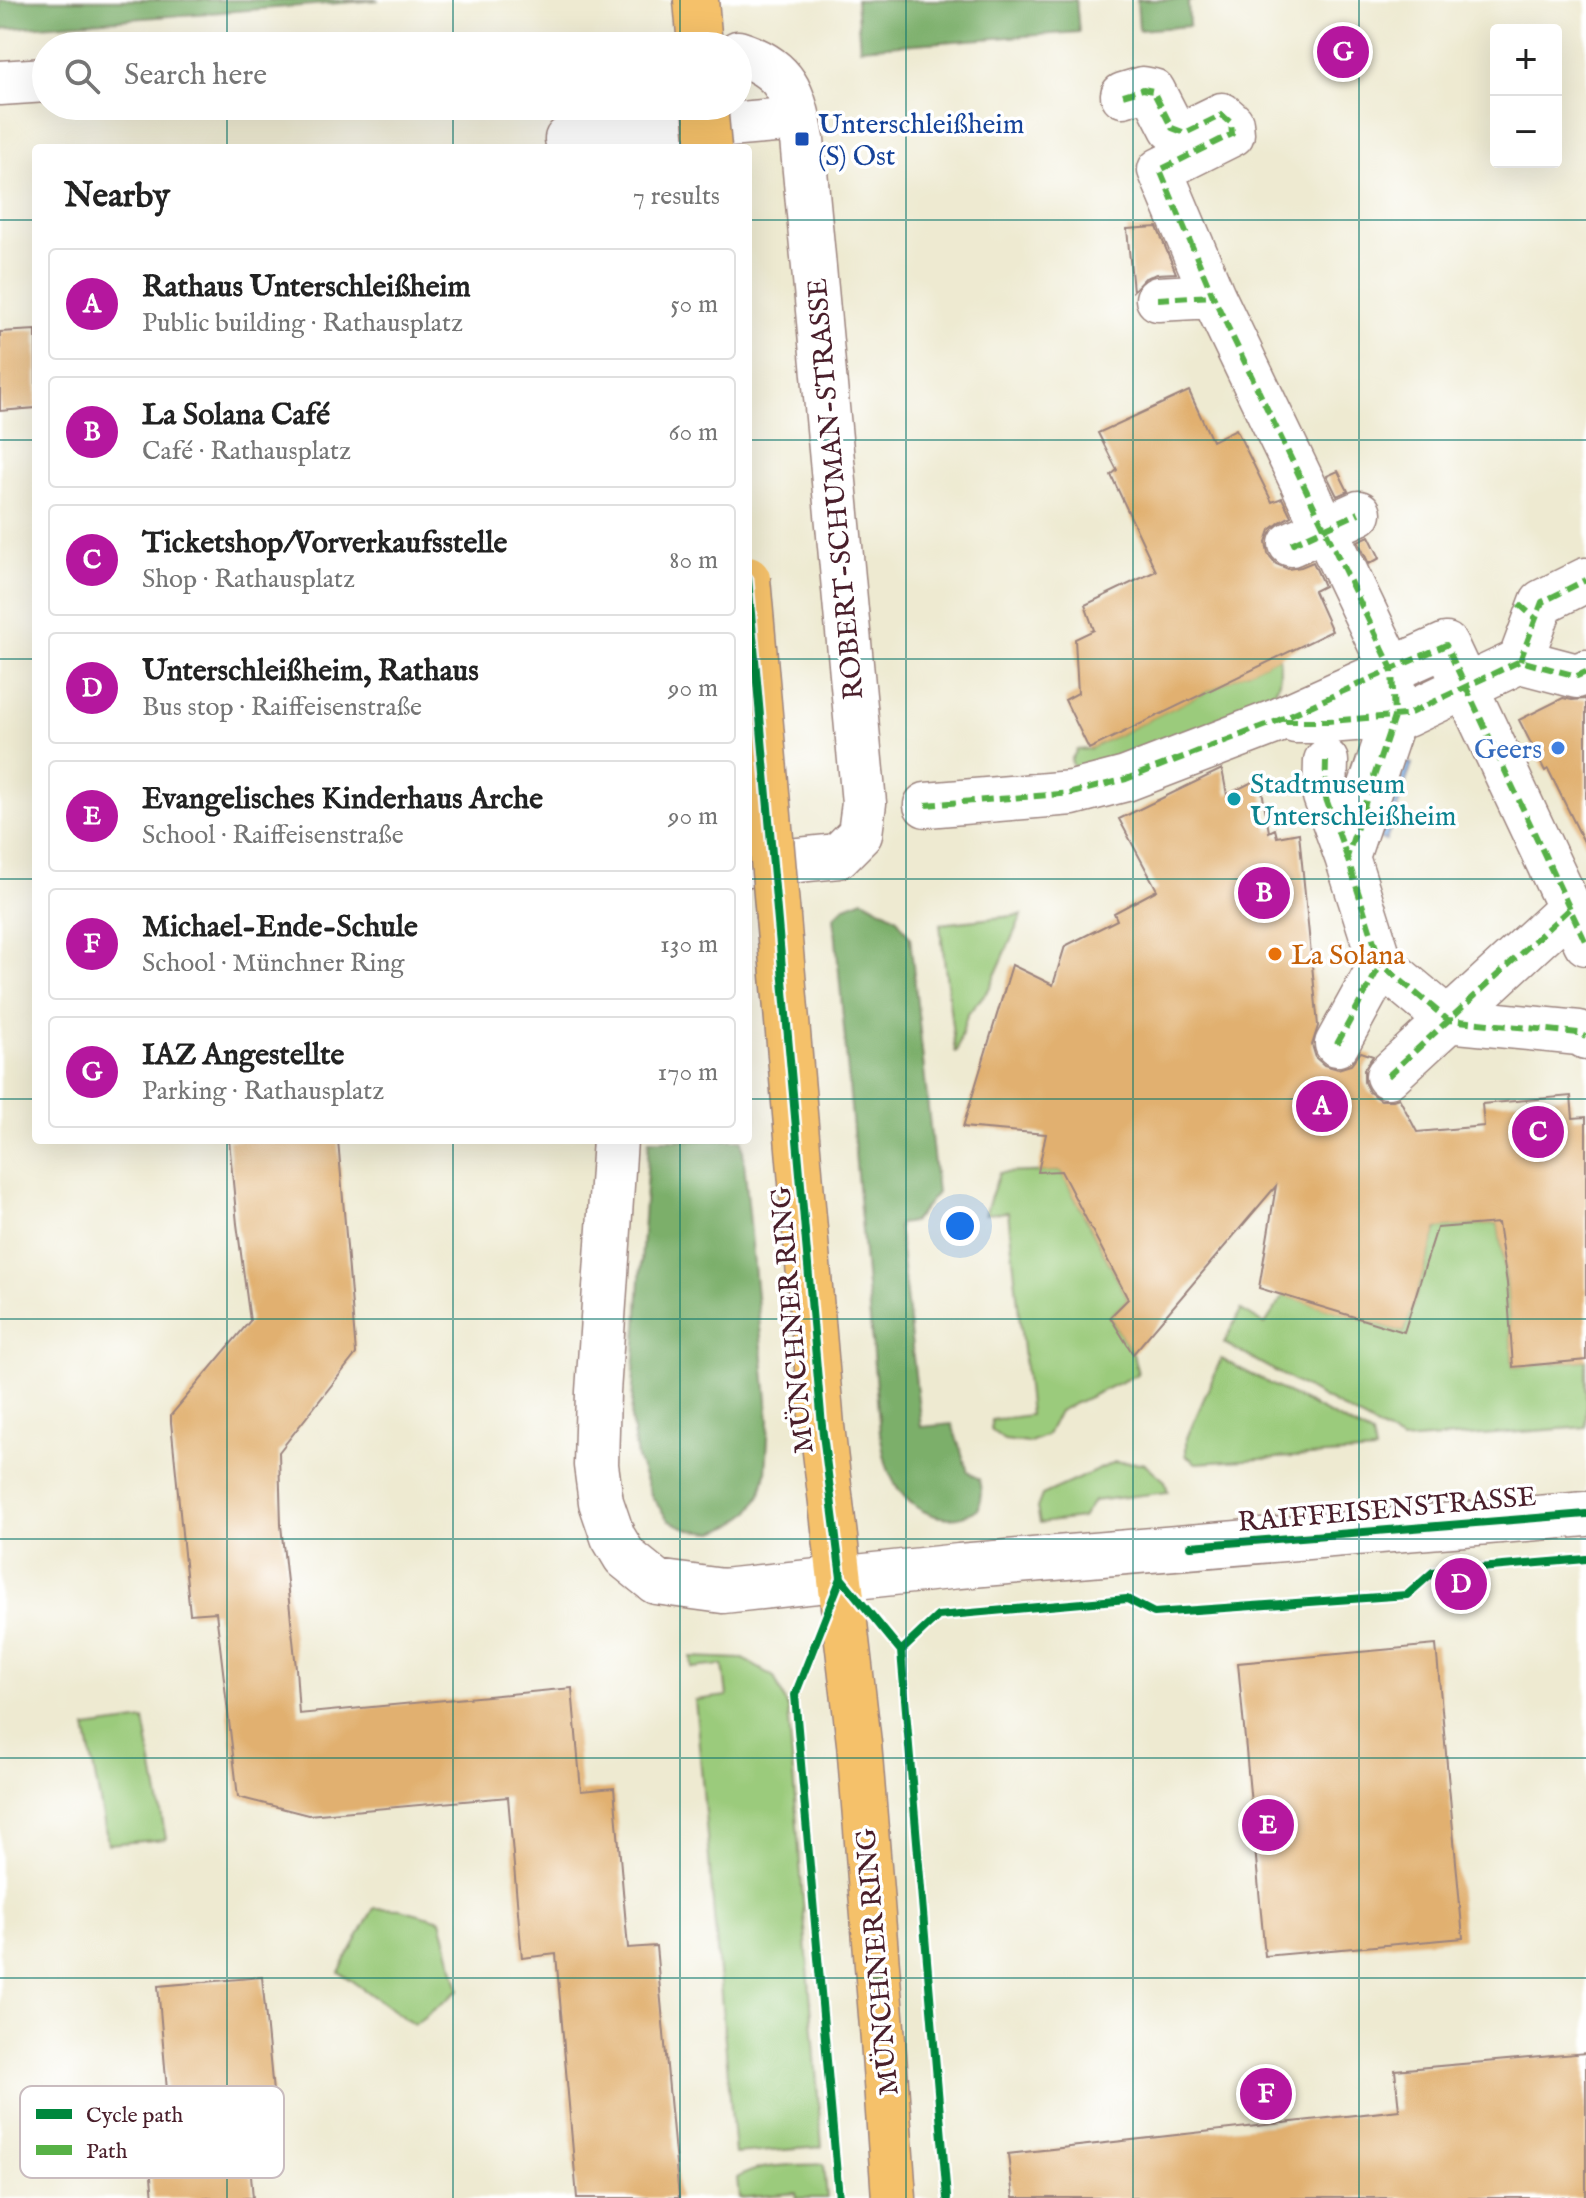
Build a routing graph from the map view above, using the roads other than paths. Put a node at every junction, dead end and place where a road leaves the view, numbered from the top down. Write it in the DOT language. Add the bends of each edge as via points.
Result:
graph roads {
  1 [pos="696,0"];
  2 [pos="699,32"];
  3 [pos="752,57"];
  4 [pos="32,81"];
  5 [pos="0,83"];
  6 [pos="1123,95"];
  7 [pos="798,119"];
  8 [pos="706,120"];
  9 [pos="568,131"];
  10 [pos="709,144"];
  11 [pos="1213,296"];
  12 [pos="1158,299"];
  13 [pos="1586,580"];
  14 [pos="752,624"];
  15 [pos="1520,661"];
  16 [pos="1392,669"];
  17 [pos="1586,672"];
  18 [pos="1466,688"];
  19 [pos="1394,717"];
  20 [pos="1277,721"];
  21 [pos="1327,740"];
  22 [pos="926,805"];
  23 [pos="1347,857"];
  24 [pos="752,865"];
  25 [pos="1578,925"];
  26 [pos="1381,964"];
  27 [pos="1448,1020"];
  28 [pos="1586,1037"];
  29 [pos="1337,1044"];
  30 [pos="1388,1076"];
  31 [pos="615,1144"];
  32 [pos="1586,1514"];
  33 [pos="841,1578"];
  34 [pos="894,2198"];
  1 -- 2 [label="main road"];
  3 -- 7 [label="street, ROBERT-SCHUMAN-STRASSE" via="777,71"];
  4 -- 5 [label="street"];
  6 -- 11 [label="street" via="1153,91 1172,128 1185,133 1222,115 1231,123 1232,134 1160,170"];
  7 -- 9 [label="street"];
  7 -- 24 [label="street, ROBERT-SCHUMAN-STRASSE" via="864,803 860,834 838,856"];
  8 -- 10 [label="main road, bridge"];
  11 -- 12 [label="street"];
  11 -- 16 [label="street"];
  13 -- 15 [label="street" via="1528,612"];
  14 -- 33 [label="main road, MÜNCHNER RING, bridge" via="822,1426"];
  15 -- 17 [label="street" via="1577,676"];
  15 -- 18 [label="street"];
  16 -- 18 [label="street" via="1446,645"];
  16 -- 19 [label="street"];
  16 -- 20 [label="street"];
  18 -- 19 [label="street"];
  18 -- 25 [label="street"];
  19 -- 21 [label="street"];
  19 -- 23 [label="street"];
  20 -- 21 [label="street"];
  20 -- 22 [label="street" via="1126,779 1072,793"];
  21 -- 23 [label="street" via="1325,796"];
  23 -- 26 [label="street"];
  25 -- 27 [label="street"];
  26 -- 27 [label="street"];
  26 -- 29 [label="street"];
  27 -- 28 [label="street"];
  27 -- 30 [label="street"];
  31 -- 33 [label="street" via="596,1465 613,1537 625,1557 656,1582 723,1591"];
  32 -- 33 [label="street, RAIFFEISENSTRASSE"];
  33 -- 34 [label="main road, MÜNCHNER RING"];
}
